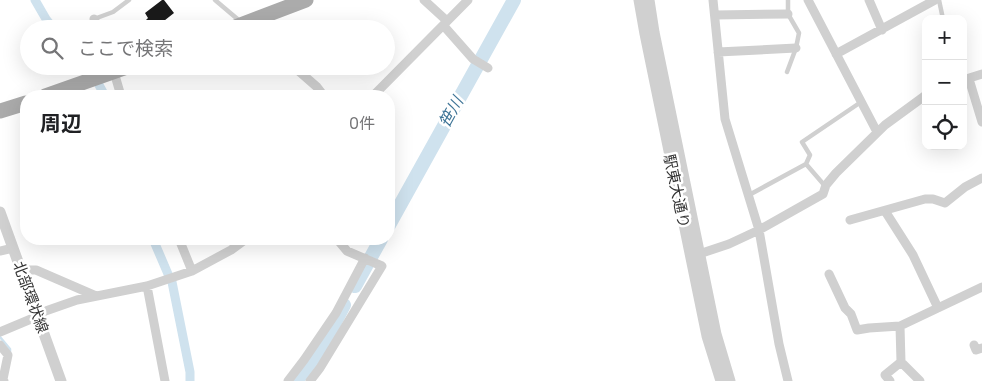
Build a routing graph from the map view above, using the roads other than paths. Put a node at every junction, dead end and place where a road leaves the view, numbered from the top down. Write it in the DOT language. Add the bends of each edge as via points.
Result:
graph roads {
  1 [pos="129,0"];
  2 [pos="215,0"];
  3 [pos="306,0"];
  4 [pos="424,0"];
  5 [pos="468,0"];
  6 [pos="639,0"];
  7 [pos="649,0"];
  8 [pos="713,0"];
  9 [pos="788,0"];
  10 [pos="808,0"];
  11 [pos="869,0"];
  12 [pos="937,0"];
  13 [pos="788,14"];
  14 [pos="715,15"];
  15 [pos="942,15"];
  16 [pos="94,19"];
  17 [pos="234,20"];
  18 [pos="258,20"];
  19 [pos="445,23"];
  20 [pos="882,30"];
  21 [pos="796,48"];
  22 [pos="718,52"];
  23 [pos="836,54"];
  24 [pos="488,68"];
  25 [pos="786,72"];
  26 [pos="395,74"];
  27 [pos="982,74"];
  28 [pos="103,75"];
  29 [pos="120,75"];
  30 [pos="303,75"];
  31 [pos="394,75"];
  32 [pos="967,80"];
  33 [pos="967,83"];
  34 [pos="62,90"];
  35 [pos="121,90"];
  36 [pos="318,90"];
  37 [pos="379,90"];
  38 [pos="922,98"];
  39 [pos="861,102"];
  40 [pos="20,105"];
  41 [pos="0,111"];
  42 [pos="982,122"];
  43 [pos="877,132"];
  44 [pos="806,164"];
  45 [pos="982,178"];
  46 [pos="826,187"];
  47 [pos="749,196"];
  48 [pos="885,211"];
  49 [pos="0,212"];
  50 [pos="850,220"];
  51 [pos="759,230"];
  52 [pos="181,245"];
  53 [pos="238,245"];
  54 [pos="342,245"];
  55 [pos="13,248"];
  56 [pos="0,251"];
  57 [pos="699,254"];
  58 [pos="365,258"];
  59 [pos="20,268"];
  60 [pos="192,271"];
  61 [pos="828,274"];
  62 [pos="147,286"];
  63 [pos="982,287"];
  64 [pos="96,296"];
  65 [pos="938,308"];
  66 [pos="37,314"];
  67 [pos="900,326"];
  68 [pos="0,332"];
  69 [pos="0,344"];
  70 [pos="901,362"];
  71 [pos="4,381"];
  72 [pos="61,381"];
  73 [pos="165,381"];
  74 [pos="288,381"];
  75 [pos="310,381"];
  76 [pos="721,381"];
  77 [pos="730,381"];
  78 [pos="788,381"];
  79 [pos="890,381"];
  80 [pos="920,381"];
  1 -- 16 [label="lane" via="113,12"];
  2 -- 17 [label="lane"];
  3 -- 18 [label="main road"];
  4 -- 19 [label="street"];
  5 -- 19 [label="street"];
  6 -- 76 [label="street, 駅東大通り" via="707,336"];
  7 -- 57 [label="street, 駅東大通り"];
  8 -- 14 [label="street"];
  9 -- 13 [label="lane"];
  10 -- 23 [label="street"];
  11 -- 20 [label="street"];
  12 -- 15 [label="lane"];
  12 -- 20 [label="street"];
  13 -- 14 [label="street"];
  13 -- 21 [label="lane" via="799,33"];
  14 -- 22 [label="street"];
  19 -- 24 [label="street" via="473,58"];
  19 -- 26 [label="street"];
  20 -- 23 [label="street"];
  21 -- 22 [label="street"];
  21 -- 25 [label="lane"];
  22 -- 47 [label="street" via="725,119"];
  23 -- 39 [label="street"];
  27 -- 32 [label="street"];
  28 -- 34 [label="main road"];
  29 -- 35 [label="street"];
  30 -- 36 [label="street"];
  31 -- 37 [label="street"];
  33 -- 42 [label="street"];
  38 -- 43 [label="street"];
  39 -- 43 [label="street"];
  39 -- 44 [label="lane" via="802,142 810,155"];
  40 -- 41 [label="main road"];
  43 -- 46 [label="street"];
  44 -- 46 [label="lane"];
  44 -- 47 [label="lane"];
  45 -- 48 [label="street" via="945,203 925,199"];
  46 -- 51 [label="street" via="823,194"];
  47 -- 51 [label="street"];
  48 -- 50 [label="street"];
  48 -- 65 [label="street" via="913,255"];
  49 -- 55 [label="street, 北部環状線"];
  51 -- 57 [label="street"];
  51 -- 78 [label="street"];
  52 -- 60 [label="street"];
  53 -- 60 [label="street"];
  54 -- 58 [label="street" via="347,251"];
  55 -- 56 [label="street"];
  55 -- 59 [label="street, 北部環状線"];
  57 -- 77 [label="street, 駅東大通り"];
  58 -- 74 [label="street" via="336,313"];
  58 -- 75 [label="street" via="382,266"];
  59 -- 64 [label="street" via="36,270"];
  59 -- 66 [label="street, 北部環状線"];
  60 -- 62 [label="street"];
  61 -- 67 [label="street" via="857,330"];
  62 -- 64 [label="street"];
  62 -- 73 [label="street"];
  63 -- 65 [label="street"];
  64 -- 66 [label="street"];
  65 -- 67 [label="street"];
  66 -- 68 [label="street"];
  66 -- 72 [label="street, 北部環状線"];
  67 -- 70 [label="street"];
  69 -- 71 [label="street" via="8,355"];
  70 -- 79 [label="street" via="885,375"];
  70 -- 80 [label="street"];
}
